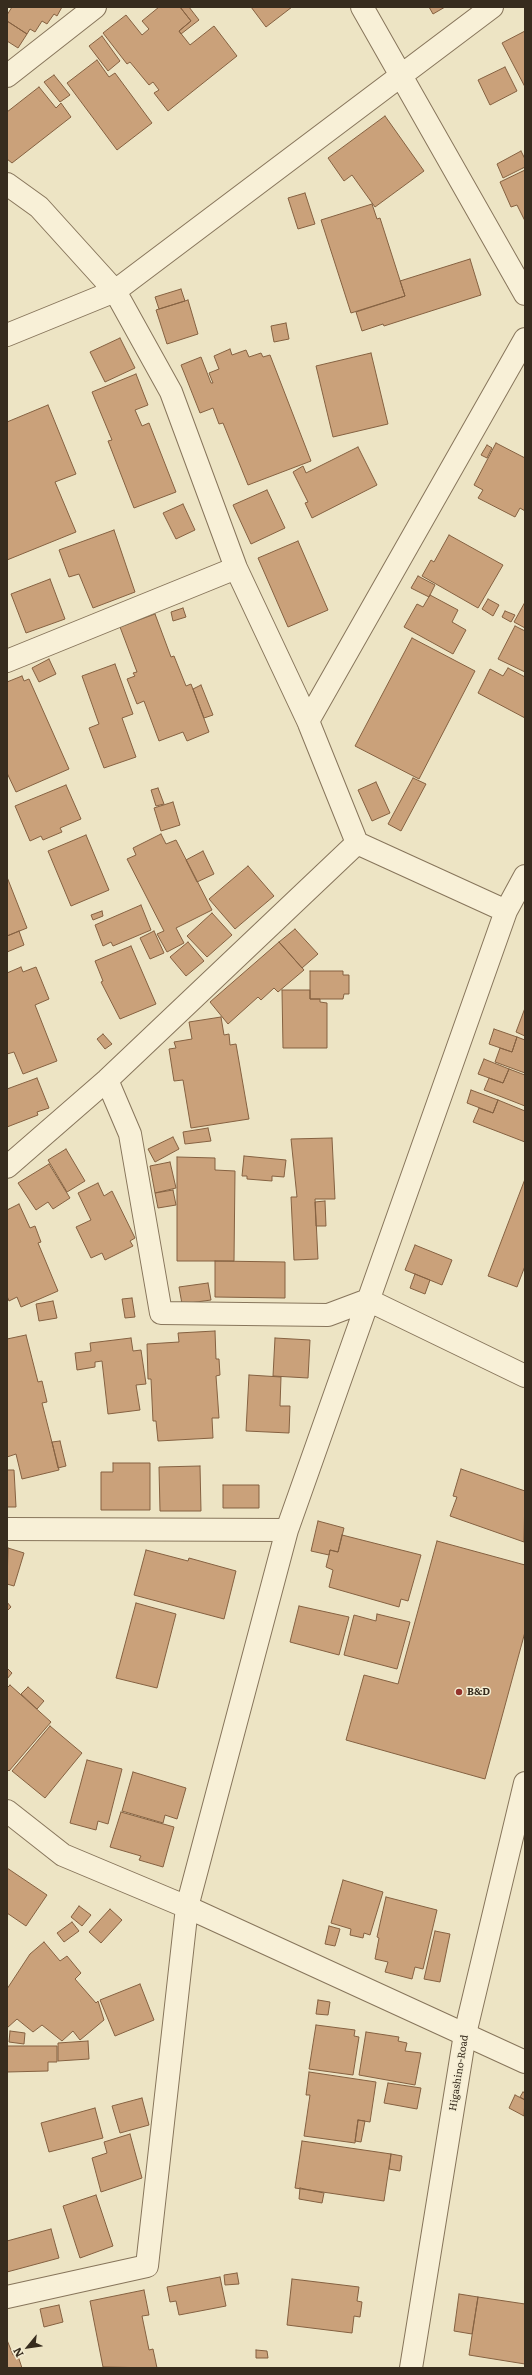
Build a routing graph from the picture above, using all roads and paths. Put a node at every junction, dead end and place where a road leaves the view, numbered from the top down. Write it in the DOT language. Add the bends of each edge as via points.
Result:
graph roads {
  1 [pos="95,7"];
  2 [pos="362,7"];
  3 [pos="492,7"];
  4 [pos="401,75"];
  5 [pos="7,76"];
  6 [pos="7,184"];
  7 [pos="115,291"];
  8 [pos="525,294"];
  9 [pos="7,335"];
  10 [pos="525,339"];
  11 [pos="236,568"];
  12 [pos="7,661"];
  13 [pos="308,721"];
  14 [pos="357,843"];
  15 [pos="525,876"];
  16 [pos="506,911"];
  17 [pos="107,1080"];
  18 [pos="7,1166"];
  19 [pos="368,1300"];
  20 [pos="525,1376"];
  21 [pos="7,1529"];
  22 [pos="287,1530"];
  23 [pos="525,1783"];
  24 [pos="7,1811"];
  25 [pos="187,1907"];
  26 [pos="465,2034"];
  27 [pos="525,2062"];
  28 [pos="7,2297"];
  29 [pos="411,2368"];
  1 -- 5 [label="street"];
  2 -- 4 [label="street"];
  3 -- 4 [label="street"];
  4 -- 7 [label="street"];
  4 -- 8 [label="street"];
  6 -- 7 [label="street" via="38,207"];
  7 -- 9 [label="street"];
  7 -- 11 [label="street" via="171,392"];
  10 -- 13 [label="street"];
  11 -- 12 [label="street"];
  11 -- 13 [label="street"];
  13 -- 14 [label="street"];
  14 -- 16 [label="street"];
  14 -- 17 [label="street"];
  15 -- 16 [label="street"];
  16 -- 19 [label="street"];
  17 -- 18 [label="street"];
  17 -- 19 [label="street" via="130,1134 161,1313 328,1315"];
  19 -- 20 [label="street"];
  19 -- 22 [label="street"];
  21 -- 22 [label="street"];
  22 -- 25 [label="street"];
  23 -- 26 [label="street, Higashino-Road"];
  24 -- 25 [label="street" via="63,1855"];
  25 -- 26 [label="street"];
  25 -- 28 [label="street" via="147,2266"];
  26 -- 27 [label="street"];
  26 -- 29 [label="street, Higashino-Road"];
}
